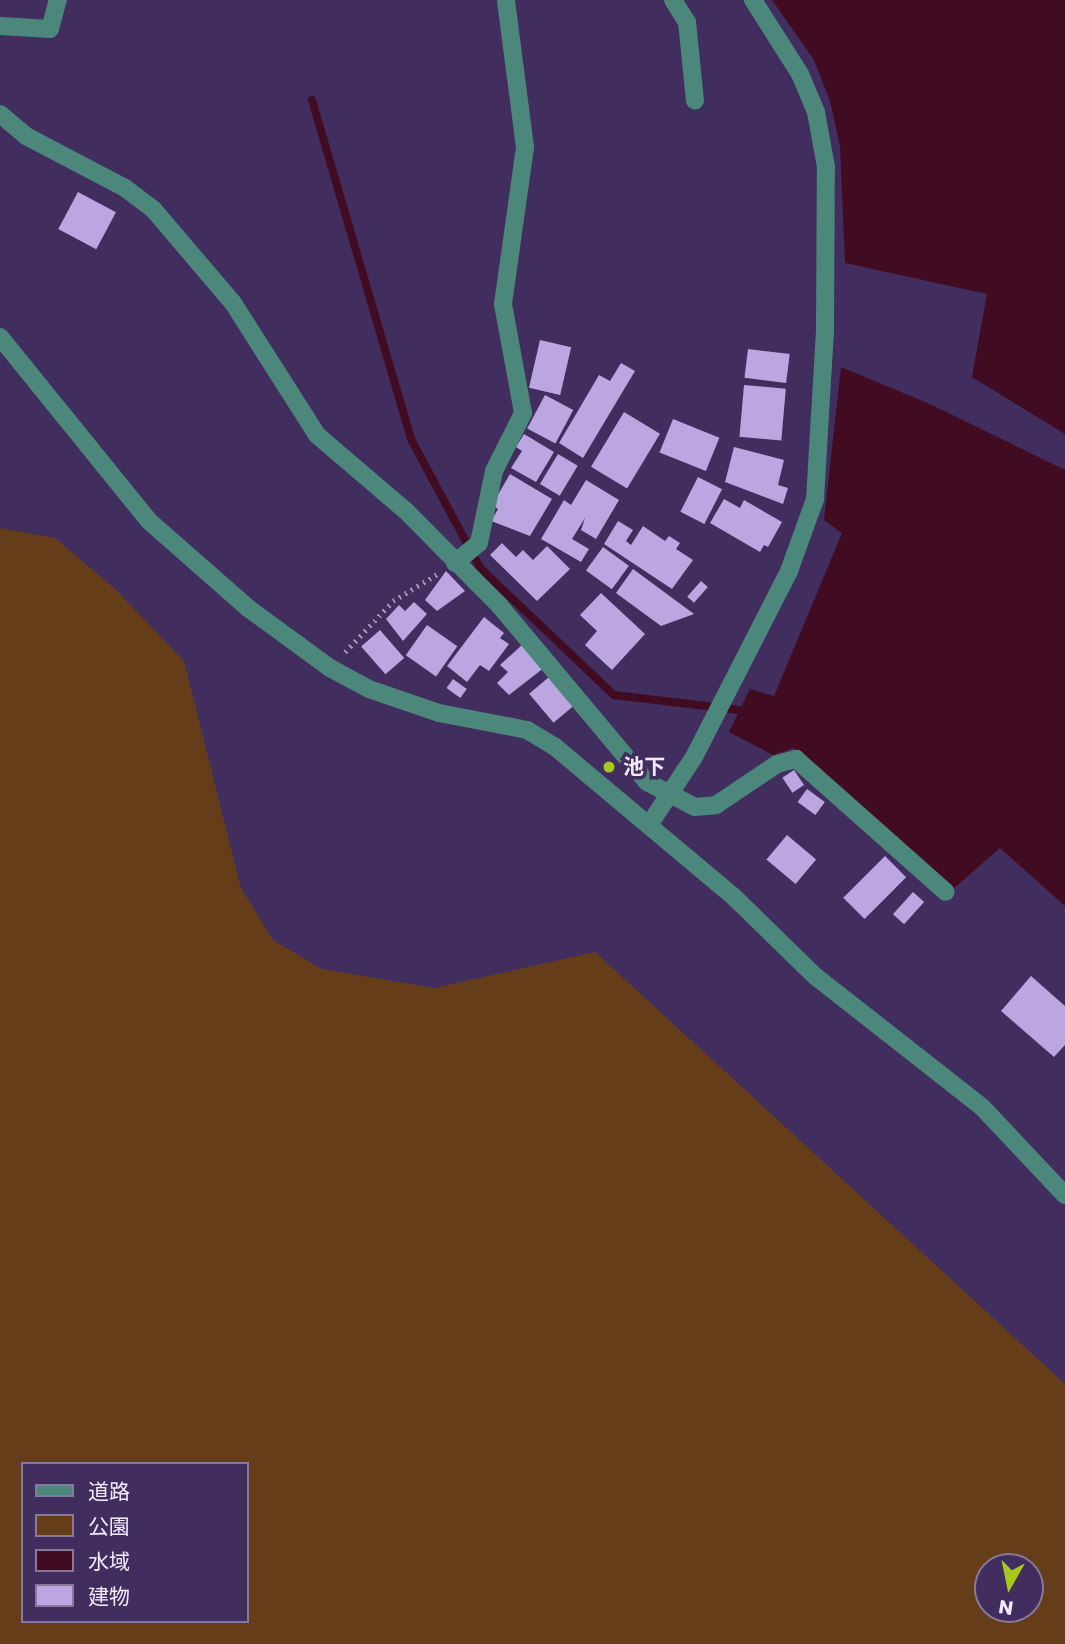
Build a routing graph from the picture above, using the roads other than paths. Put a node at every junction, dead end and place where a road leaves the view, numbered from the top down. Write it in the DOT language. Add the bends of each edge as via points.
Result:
graph roads {
  1 [pos="58,0"];
  2 [pos="506,0"];
  3 [pos="673,0"];
  4 [pos="753,0"];
  5 [pos="0,26"];
  6 [pos="695,101"];
  7 [pos="0,114"];
  8 [pos="0,337"];
  9 [pos="455,563"];
  10 [pos="670,797"];
  11 [pos="649,825"];
  12 [pos="946,892"];
  13 [pos="1065,1195"];
  1 -- 5 [label="street" via="50,29"];
  2 -- 9 [label="street" via="525,147 503,304 523,412 494,471 479,543"];
  3 -- 6 [label="street" via="689,32"];
  4 -- 10 [label="street" via="800,74 816,113 826,167 825,333 815,499 789,572"];
  7 -- 9 [label="street" via="26,136 125,188 153,209 233,303 317,435 406,511"];
  8 -- 11 [label="street" via="149,521 248,608 330,668 369,689 439,713 527,730 554,746"];
  9 -- 10 [label="street" via="555,668 605,737 646,782"];
  10 -- 11 [label="street"];
  10 -- 12 [label="street" via="695,807 716,805 777,764 796,759"];
  11 -- 13 [label="street" via="733,896 815,976 982,1107"];
}
